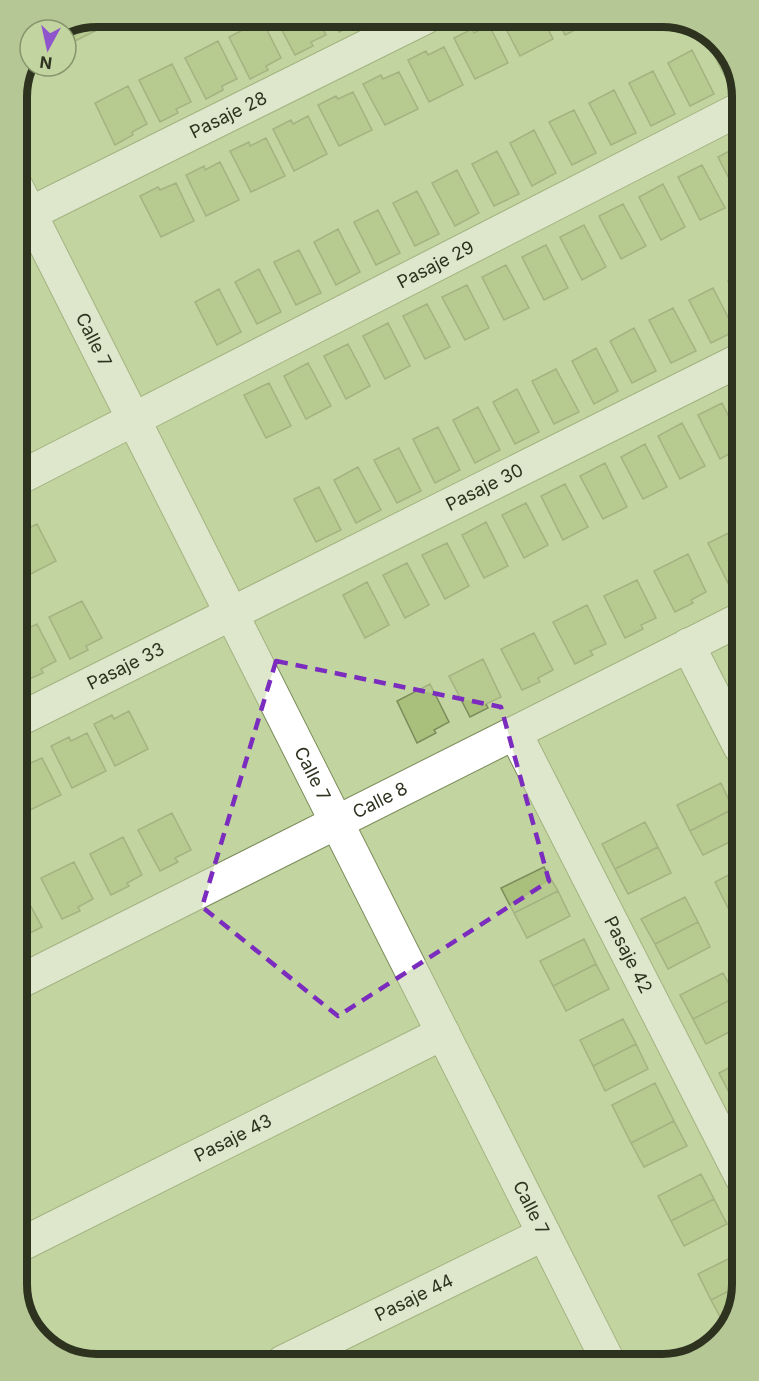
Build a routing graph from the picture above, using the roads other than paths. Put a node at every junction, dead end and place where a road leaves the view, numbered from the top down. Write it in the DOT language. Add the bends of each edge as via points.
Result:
graph roads {
  1 [pos="405,27"];
  2 [pos="732,113"];
  3 [pos="27,205"];
  4 [pos="27,217"];
  5 [pos="732,364"];
  6 [pos="133,418"];
  7 [pos="27,474"];
  8 [pos="232,613"];
  9 [pos="732,623"];
  10 [pos="688,645"];
  11 [pos="27,716"];
  12 [pos="732,731"];
  13 [pos="515,733"];
  14 [pos="337,822"];
  15 [pos="27,978"];
  16 [pos="443,1033"];
  17 [pos="732,1158"];
  18 [pos="544,1234"];
  19 [pos="27,1241"];
  20 [pos="299,1354"];
  21 [pos="604,1354"];
  1 -- 3 [label="street, Pasaje 28"];
  2 -- 6 [label="street, Pasaje 29"];
  4 -- 6 [label="street, Calle 7"];
  5 -- 8 [label="street, Pasaje 30"];
  6 -- 7 [label="street, Pasaje 29"];
  6 -- 8 [label="street, Calle 7"];
  8 -- 11 [label="street, Pasaje 33"];
  8 -- 14 [label="street, Calle 7"];
  9 -- 10 [label="street, Calle 8"];
  10 -- 12 [label="street"];
  10 -- 13 [label="street, Calle 8"];
  13 -- 14 [label="street, Calle 8"];
  13 -- 17 [label="street, Pasaje 42"];
  14 -- 15 [label="street, Calle 8"];
  14 -- 16 [label="street, Calle 7"];
  16 -- 18 [label="street, Calle 7"];
  16 -- 19 [label="street, Pasaje 43"];
  18 -- 20 [label="street, Pasaje 44"];
  18 -- 21 [label="street, Calle 7"];
}
